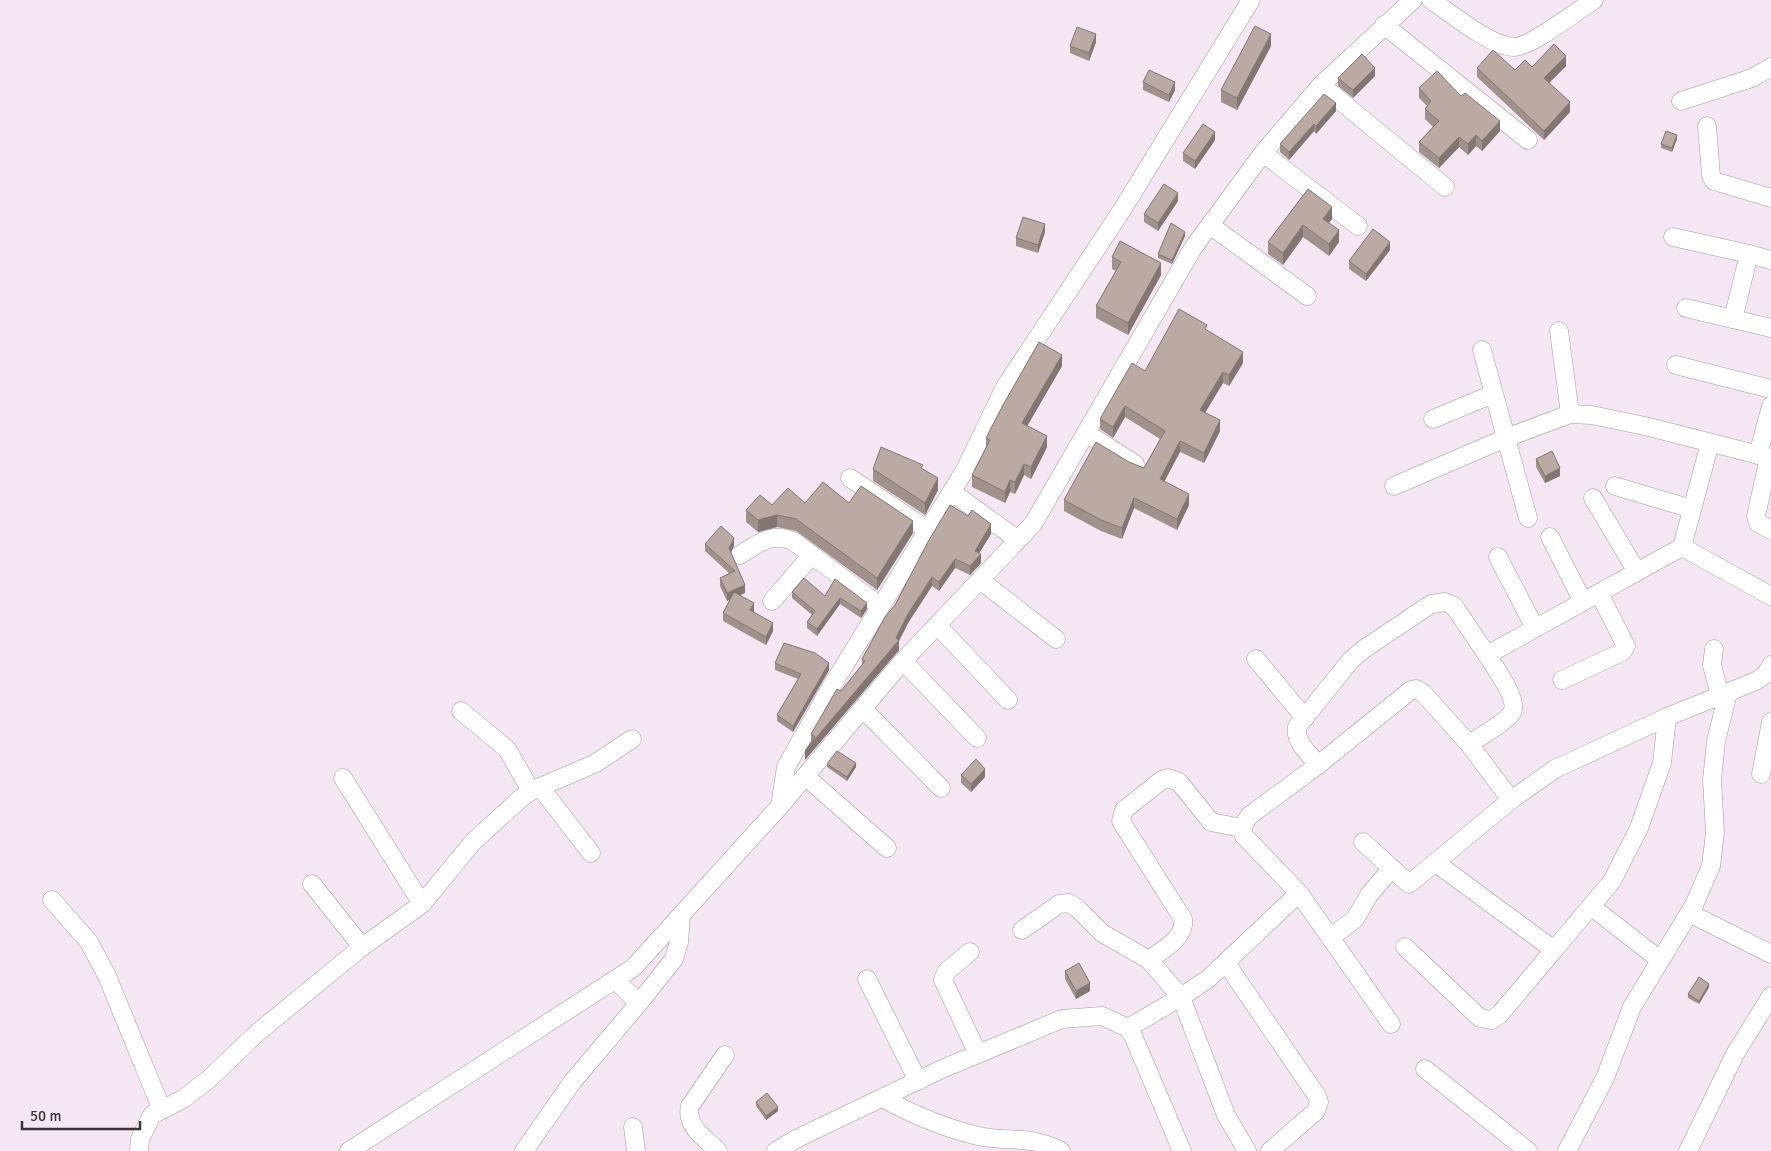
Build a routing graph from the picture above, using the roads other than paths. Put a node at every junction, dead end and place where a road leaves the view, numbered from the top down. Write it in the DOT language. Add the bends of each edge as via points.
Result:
graph roads {
  1 [pos="1251,0"];
  2 [pos="1413,0"];
  3 [pos="1431,0"];
  4 [pos="1594,0"];
  5 [pos="1384,25"];
  6 [pos="1771,67"];
  7 [pos="1321,85"];
  8 [pos="1681,101"];
  9 [pos="1707,126"];
  10 [pos="1528,140"];
  11 [pos="1263,153"];
  12 [pos="1445,187"];
  13 [pos="1771,198"];
  14 [pos="1210,225"];
  15 [pos="1358,226"];
  16 [pos="1673,237"];
  17 [pos="1749,254"];
  18 [pos="1771,260"];
  19 [pos="1307,296"];
  20 [pos="1686,308"];
  21 [pos="1734,319"];
  22 [pos="1771,328"];
  23 [pos="1559,331"];
  24 [pos="1482,350"];
  25 [pos="1676,365"];
  26 [pos="1771,389"];
  27 [pos="1493,394"];
  28 [pos="1771,406"];
  29 [pos="1570,414"];
  30 [pos="1434,419"];
  31 [pos="1086,433"];
  32 [pos="1506,438"];
  33 [pos="1710,443"];
  34 [pos="1766,457"];
  35 [pos="1135,464"];
  36 [pos="850,478"];
  37 [pos="1394,486"];
  38 [pos="1615,486"];
  39 [pos="952,492"];
  40 [pos="1593,498"];
  41 [pos="1692,509"];
  42 [pos="1528,518"];
  43 [pos="1771,530"];
  44 [pos="928,531"];
  45 [pos="1550,537"];
  46 [pos="1018,540"];
  47 [pos="1682,547"];
  48 [pos="740,555"];
  49 [pos="812,555"];
  50 [pos="1498,557"];
  51 [pos="1638,572"];
  52 [pos="980,580"];
  53 [pos="1599,593"];
  54 [pos="1771,596"];
  55 [pos="772,601"];
  56 [pos="1583,602"];
  57 [pos="880,606"];
  58 [pos="937,625"];
  59 [pos="1535,628"];
  60 [pos="1056,639"];
  61 [pos="1714,649"];
  62 [pos="1487,655"];
  63 [pos="1256,659"];
  64 [pos="903,661"];
  65 [pos="1769,674"];
  66 [pos="1562,680"];
  67 [pos="1724,694"];
  68 [pos="1008,700"];
  69 [pos="863,708"];
  70 [pos="461,711"];
  71 [pos="1667,717"];
  72 [pos="1305,718"];
  73 [pos="1771,722"];
  74 [pos="977,738"];
  75 [pos="632,739"];
  76 [pos="1469,744"];
  77 [pos="1318,764"];
  78 [pos="1761,774"];
  79 [pos="806,776"];
  80 [pos="343,778"];
  81 [pos="941,788"];
  82 [pos="536,789"];
  83 [pos="1511,800"];
  84 [pos="780,806"];
  85 [pos="1242,828"];
  86 [pos="1363,842"];
  87 [pos="887,848"];
  88 [pos="591,853"];
  89 [pos="1436,863"];
  90 [pos="1392,868"];
  91 [pos="312,884"];
  92 [pos="1299,893"];
  93 [pos="52,900"];
  94 [pos="422,904"];
  95 [pos="1592,907"];
  96 [pos="1689,913"];
  97 [pos="681,915"];
  98 [pos="1022,930"];
  99 [pos="1331,937"];
  100 [pos="362,947"];
  101 [pos="1405,948"];
  102 [pos="1554,950"];
  103 [pos="970,952"];
  104 [pos="1771,954"];
  105 [pos="1149,960"];
  106 [pos="1660,960"];
  107 [pos="1226,963"];
  108 [pos="868,979"];
  109 [pos="615,980"];
  110 [pos="1771,996"];
  111 [pos="1181,997"];
  112 [pos="639,1003"];
  113 [pos="1392,1024"];
  114 [pos="1128,1028"];
  115 [pos="978,1054"];
  116 [pos="725,1055"];
  117 [pos="1425,1069"];
  118 [pos="918,1081"];
  119 [pos="882,1098"];
  120 [pos="162,1110"];
  121 [pos="633,1127"];
  122 [pos="793,1146"];
  123 [pos="1027,1146"];
  124 [pos="1274,1150"];
  125 [pos="139,1151"];
  126 [pos="349,1151"];
  127 [pos="524,1151"];
  128 [pos="636,1151"];
  129 [pos="718,1151"];
  130 [pos="776,1151"];
  131 [pos="1061,1151"];
  132 [pos="1182,1151"];
  133 [pos="1247,1151"];
  134 [pos="1528,1151"];
  135 [pos="1567,1151"];
  136 [pos="1688,1151"];
  1 -- 39 [label="street" via="1122,210 1005,387"];
  2 -- 5 [label="street"];
  3 -- 4 [label="street" via="1496,42 1515,47 1531,42"];
  5 -- 7 [label="street"];
  5 -- 10 [label="street"];
  6 -- 8 [label="street" via="1752,78"];
  7 -- 11 [label="street"];
  7 -- 12 [label="street"];
  9 -- 13 [label="street" via="1714,181"];
  11 -- 14 [label="street"];
  11 -- 15 [label="street"];
  14 -- 19 [label="street"];
  14 -- 31 [label="street" via="1193,248"];
  16 -- 17 [label="street"];
  17 -- 18 [label="street"];
  17 -- 21 [label="street"];
  20 -- 21 [label="street"];
  21 -- 22 [label="street"];
  23 -- 29 [label="street"];
  24 -- 27 [label="street"];
  25 -- 26 [label="street"];
  27 -- 30 [label="street"];
  27 -- 32 [label="street"];
  28 -- 34 [label="street"];
  29 -- 32 [label="street"];
  29 -- 33 [label="street" via="1592,415"];
  31 -- 35 [label="street"];
  31 -- 46 [label="street" via="1033,524"];
  32 -- 37 [label="street"];
  32 -- 42 [label="street"];
  33 -- 34 [label="street"];
  33 -- 41 [label="street"];
  34 -- 43 [label="street" via="1756,516 1758,523"];
  36 -- 44 [label="street"];
  38 -- 41 [label="street"];
  39 -- 44 [label="street"];
  39 -- 46 [label="street"];
  40 -- 51 [label="street"];
  41 -- 47 [label="street"];
  44 -- 57 [label="street"];
  45 -- 56 [label="street"];
  46 -- 52 [label="street"];
  47 -- 51 [label="street"];
  47 -- 54 [label="street"];
  48 -- 49 [label="street" via="776,536 793,541"];
  49 -- 55 [label="street"];
  49 -- 57 [label="street"];
  50 -- 59 [label="street"];
  51 -- 53 [label="street"];
  52 -- 58 [label="street"];
  52 -- 60 [label="street"];
  53 -- 56 [label="street"];
  53 -- 66 [label="street" via="1626,646 1622,652"];
  56 -- 59 [label="street"];
  57 -- 84 [label="street" via="786,767"];
  58 -- 64 [label="street"];
  58 -- 68 [label="street"];
  59 -- 62 [label="street"];
  61 -- 67 [label="street" via="1712,664"];
  62 -- 72 [label="street" via="1454,606 1445,602 1431,604 1351,660"];
  62 -- 76 [label="street" via="1513,698 1514,706 1511,714"];
  63 -- 72 [label="street"];
  64 -- 69 [label="street"];
  64 -- 74 [label="street"];
  65 -- 67 [label="street"];
  67 -- 71 [label="street"];
  67 -- 96 [label="street" via="1712,780 1715,833 1711,866"];
  69 -- 79 [label="street"];
  69 -- 81 [label="street"];
  70 -- 82 [label="street" via="507,748"];
  71 -- 83 [label="street" via="1571,760"];
  71 -- 95 [label="street" via="1662,763 1639,828 1612,881"];
  72 -- 77 [label="street" via="1297,727 1296,734"];
  73 -- 78 [label="street"];
  75 -- 82 [label="street" via="596,763"];
  76 -- 77 [label="street" via="1416,689"];
  76 -- 83 [label="street"];
  77 -- 85 [label="street" via="1249,816"];
  79 -- 84 [label="street"];
  79 -- 87 [label="street"];
  80 -- 94 [label="street"];
  82 -- 88 [label="street"];
  82 -- 94 [label="street" via="473,842"];
  83 -- 89 [label="street"];
  84 -- 97 [label="street"];
  85 -- 92 [label="street" via="1244,836"];
  85 -- 105 [label="street" via="1211,822 1179,782 1173,779 1162,780 1124,810 1121,820 1124,826 1183,919 1184,926 1178,938"];
  86 -- 90 [label="street"];
  89 -- 90 [label="street" via="1409,884"];
  89 -- 102 [label="street"];
  90 -- 99 [label="street" via="1369,895 1355,919"];
  91 -- 100 [label="street"];
  92 -- 99 [label="street"];
  92 -- 107 [label="street"];
  93 -- 120 [label="street" via="89,942 103,967"];
  94 -- 100 [label="street"];
  95 -- 102 [label="street"];
  95 -- 106 [label="street"];
  96 -- 104 [label="street"];
  96 -- 106 [label="street"];
  97 -- 109 [label="street" via="633,968"];
  97 -- 112 [label="street" via="674,960"];
  98 -- 105 [label="street" via="1058,904 1069,903 1102,933"];
  99 -- 113 [label="street"];
  100 -- 120 [label="street" via="257,1033 209,1079 183,1100"];
  101 -- 102 [label="street" via="1480,1018 1490,1020 1498,1015"];
  103 -- 115 [label="street" via="946,972 943,980"];
  105 -- 111 [label="street"];
  106 -- 135 [label="street" via="1632,1007 1605,1078"];
  107 -- 111 [label="street"];
  107 -- 124 [label="street" via="1319,1102 1316,1111"];
  108 -- 118 [label="street"];
  109 -- 112 [label="street"];
  109 -- 126 [label="street"];
  110 -- 136 [label="street" via="1735,1054"];
  111 -- 114 [label="street"];
  111 -- 133 [label="street" via="1226,1116"];
  112 -- 127 [label="street" via="573,1081"];
  114 -- 115 [label="street" via="1102,1016 1062,1019"];
  114 -- 132 [label="street"];
  115 -- 118 [label="street"];
  116 -- 129 [label="street" via="690,1106 688,1114 693,1126"];
  117 -- 134 [label="street"];
  118 -- 119 [label="street"];
  119 -- 122 [label="street"];
  119 -- 123 [label="street" via="915,1116 980,1136"];
  120 -- 125 [label="street" via="148,1120"];
  121 -- 128 [label="street"];
  122 -- 130 [label="street"];
  123 -- 131 [label="street" via="1042,1142"];
}
